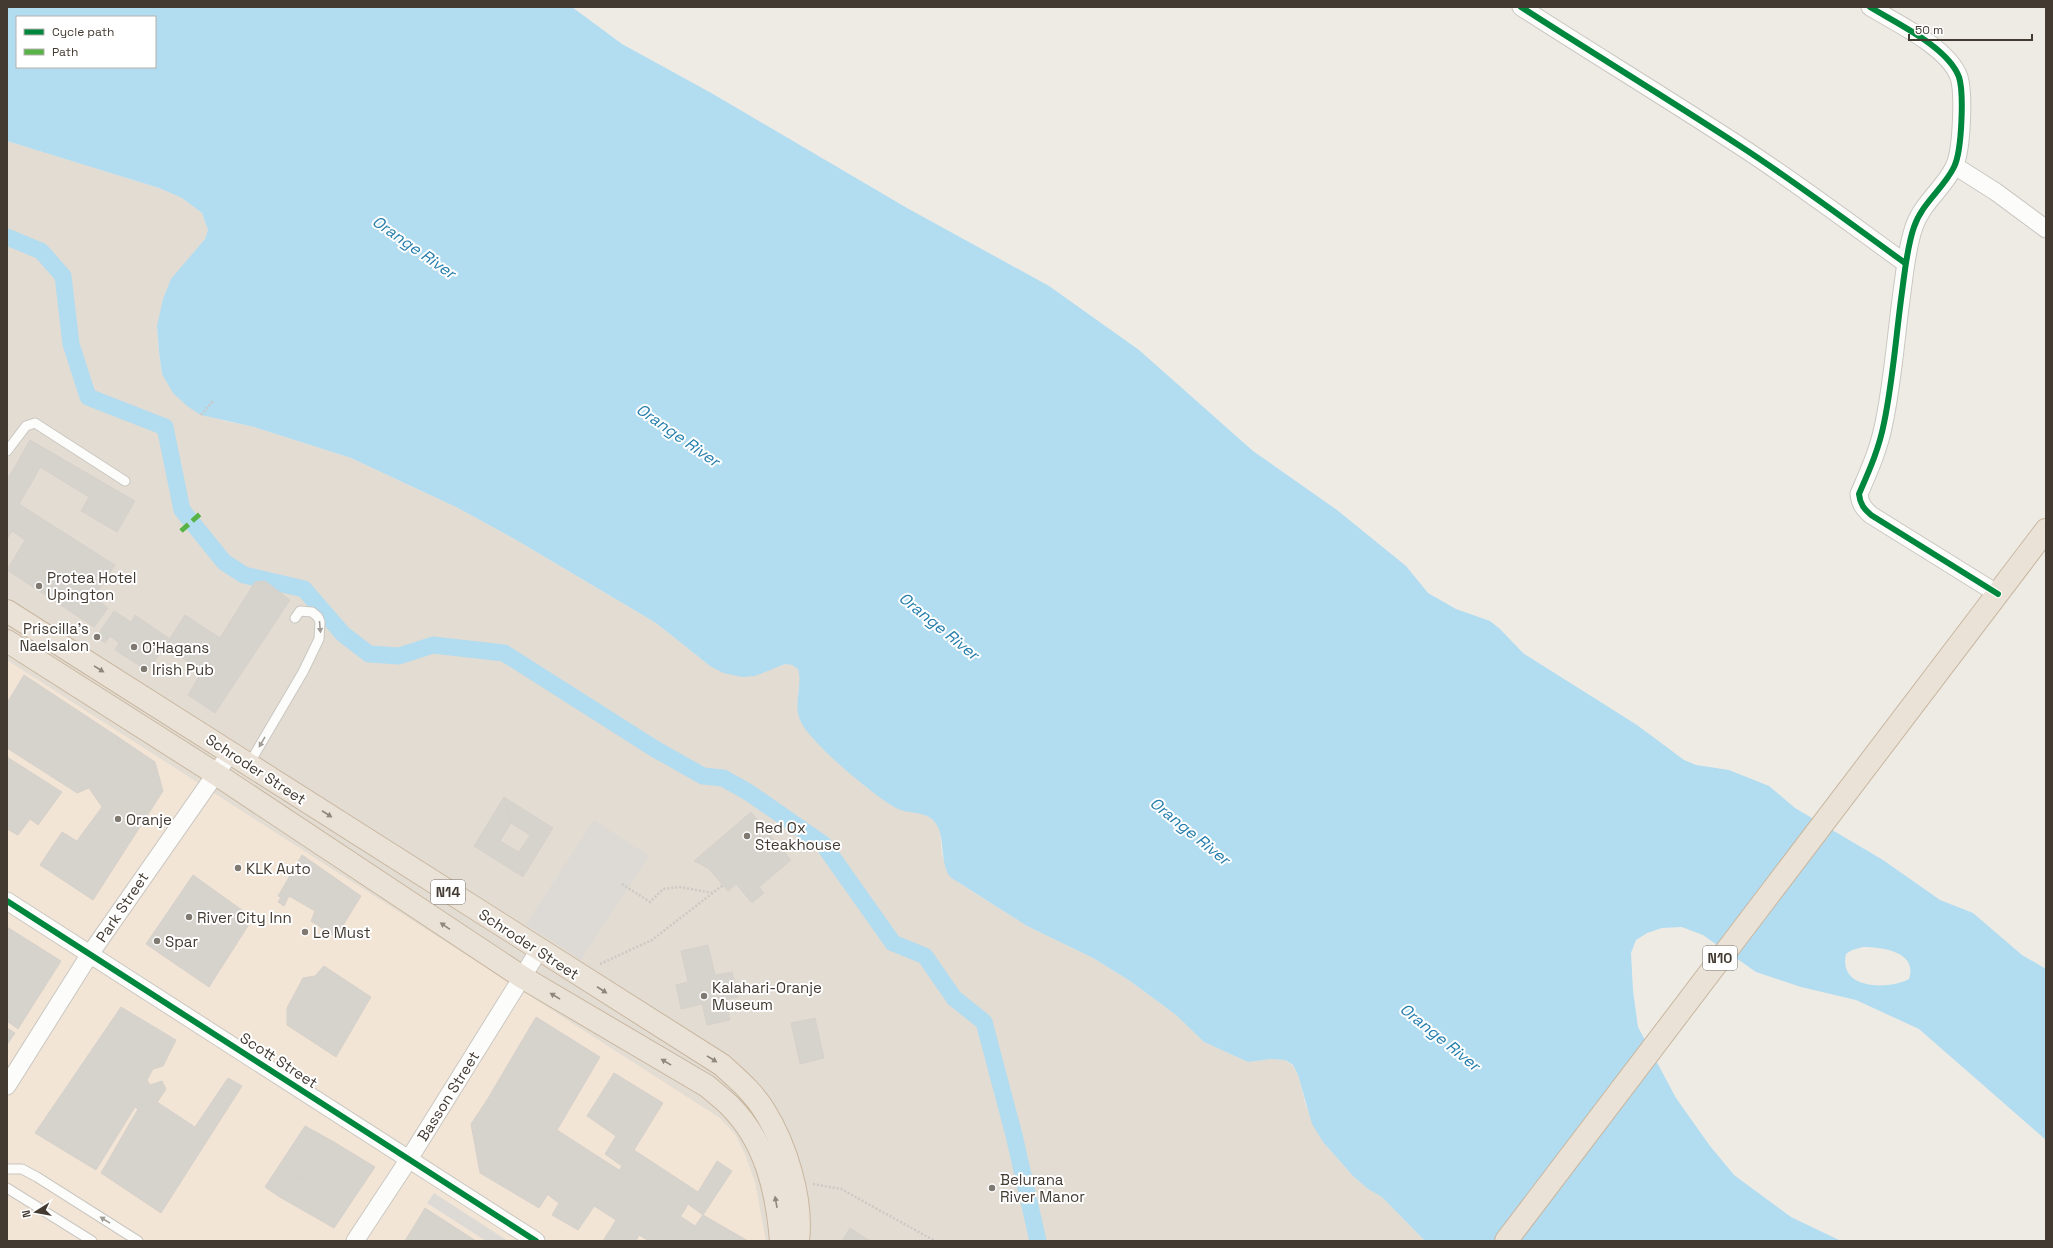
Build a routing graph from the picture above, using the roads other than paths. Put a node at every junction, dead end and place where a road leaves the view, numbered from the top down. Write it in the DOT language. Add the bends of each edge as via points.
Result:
graph roads {
  1 [pos="1521,7"];
  2 [pos="1870,7"];
  3 [pos="1955,166"];
  4 [pos="2046,229"];
  5 [pos="1906,263"];
  6 [pos="7,451"];
  7 [pos="125,481"];
  8 [pos="2046,530"];
  9 [pos="1998,594"];
  10 [pos="7,611"];
  11 [pos="295,618"];
  12 [pos="7,641"];
  13 [pos="240,758"];
  14 [pos="216,774"];
  15 [pos="7,901"];
  16 [pos="539,950"];
  17 [pos="90,954"];
  18 [pos="522,977"];
  19 [pos="7,1086"];
  20 [pos="409,1159"];
  21 [pos="7,1169"];
  22 [pos="7,1188"];
  23 [pos="92,1241"];
  24 [pos="138,1241"];
  25 [pos="355,1241"];
  26 [pos="536,1241"];
  27 [pos="781,1241"];
  28 [pos="798,1241"];
  29 [pos="1506,1241"];
  1 -- 5 [label="street" via="1742,148 1850,221"];
  2 -- 3 [label="street" via="1928,43 1945,57 1958,75 1961,94 1961,133"];
  3 -- 4 [label="street"];
  3 -- 5 [label="street" via="1918,217"];
  5 -- 9 [label="street" via="1884,423 1876,456 1859,499 1863,508 1871,515"];
  6 -- 7 [label="lane" via="26,426 35,423"];
  8 -- 9 [label="highway, N10"];
  9 -- 29 [label="highway, N10"];
  10 -- 13 [label="highway, Schroder Street / N14, one-way"];
  11 -- 13 [label="lane, one-way" via="300,611 312,612 319,620 320,634 303,672"];
  12 -- 14 [label="highway, Schroder Street / N14"];
  13 -- 14 [label="street, Park Street"];
  13 -- 16 [label="highway, Schroder Street / N14, one-way"];
  14 -- 17 [label="street, Park Street"];
  18 -- 14 [label="highway, Schroder Street / N14, one-way"];
  15 -- 17 [label="street, Scott Street"];
  16 -- 18 [label="street, Basson Street"];
  16 -- 28 [label="highway, Schroder Street / N14, one-way" via="722,1065 747,1088 764,1110 780,1141 790,1169 795,1187"];
  17 -- 19 [label="street, Park Street"];
  17 -- 20 [label="street, Scott Street"];
  18 -- 20 [label="street, Basson Street"];
  27 -- 18 [label="highway, Schroder Street / N14, one-way" via="776,1199 769,1173 759,1147 730,1106 707,1086"];
  20 -- 25 [label="street, Basson Street"];
  20 -- 26 [label="street, Scott Street"];
  24 -- 21 [label="lane, one-way" via="37,1177 22,1169"];
  22 -- 23 [label="lane"];
}
